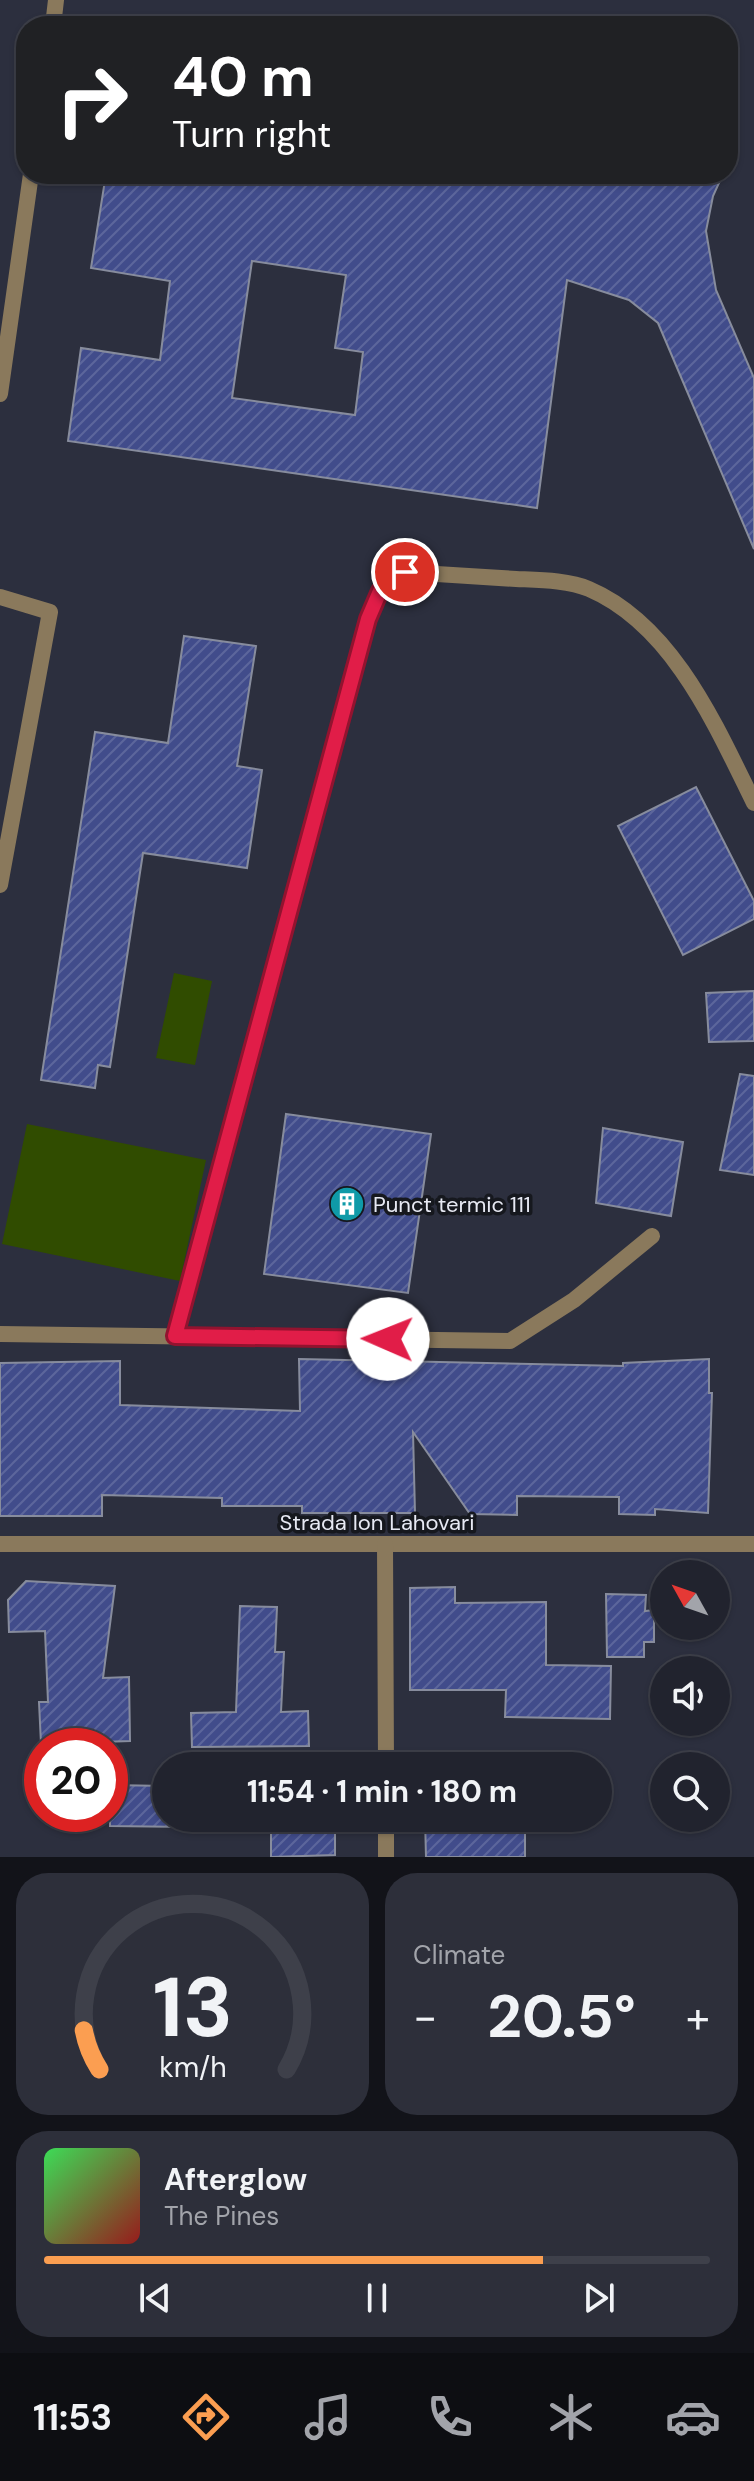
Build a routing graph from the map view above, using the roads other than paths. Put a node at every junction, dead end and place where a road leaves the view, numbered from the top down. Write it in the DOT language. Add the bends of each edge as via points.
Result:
graph roads {
  1 [pos="30,184"];
  2 [pos="0,394"];
  3 [pos="0,597"];
  4 [pos="754,803"];
  5 [pos="0,885"];
  6 [pos="652,1236"];
  7 [pos="0,1334"];
  8 [pos="175,1336"];
  9 [pos="0,1544"];
  10 [pos="385,1544"];
  11 [pos="754,1544"];
  12 [pos="386,1752"];
  13 [pos="386,1832"];
  14 [pos="386,1857"];
  1 -- 2 [label="street"];
  3 -- 5 [label="street" via="50,612"];
  4 -- 8 [label="street" via="692,682 656,638 616,604 586,587 405,572 380,591 368,619"];
  6 -- 8 [label="street" via="574,1300 510,1341"];
  7 -- 8 [label="street"];
  9 -- 10 [label="street, Strada Ion Lahovari"];
  10 -- 11 [label="street, Strada Ion Lahovari"];
  10 -- 12 [label="street"];
  13 -- 14 [label="street"];
}
